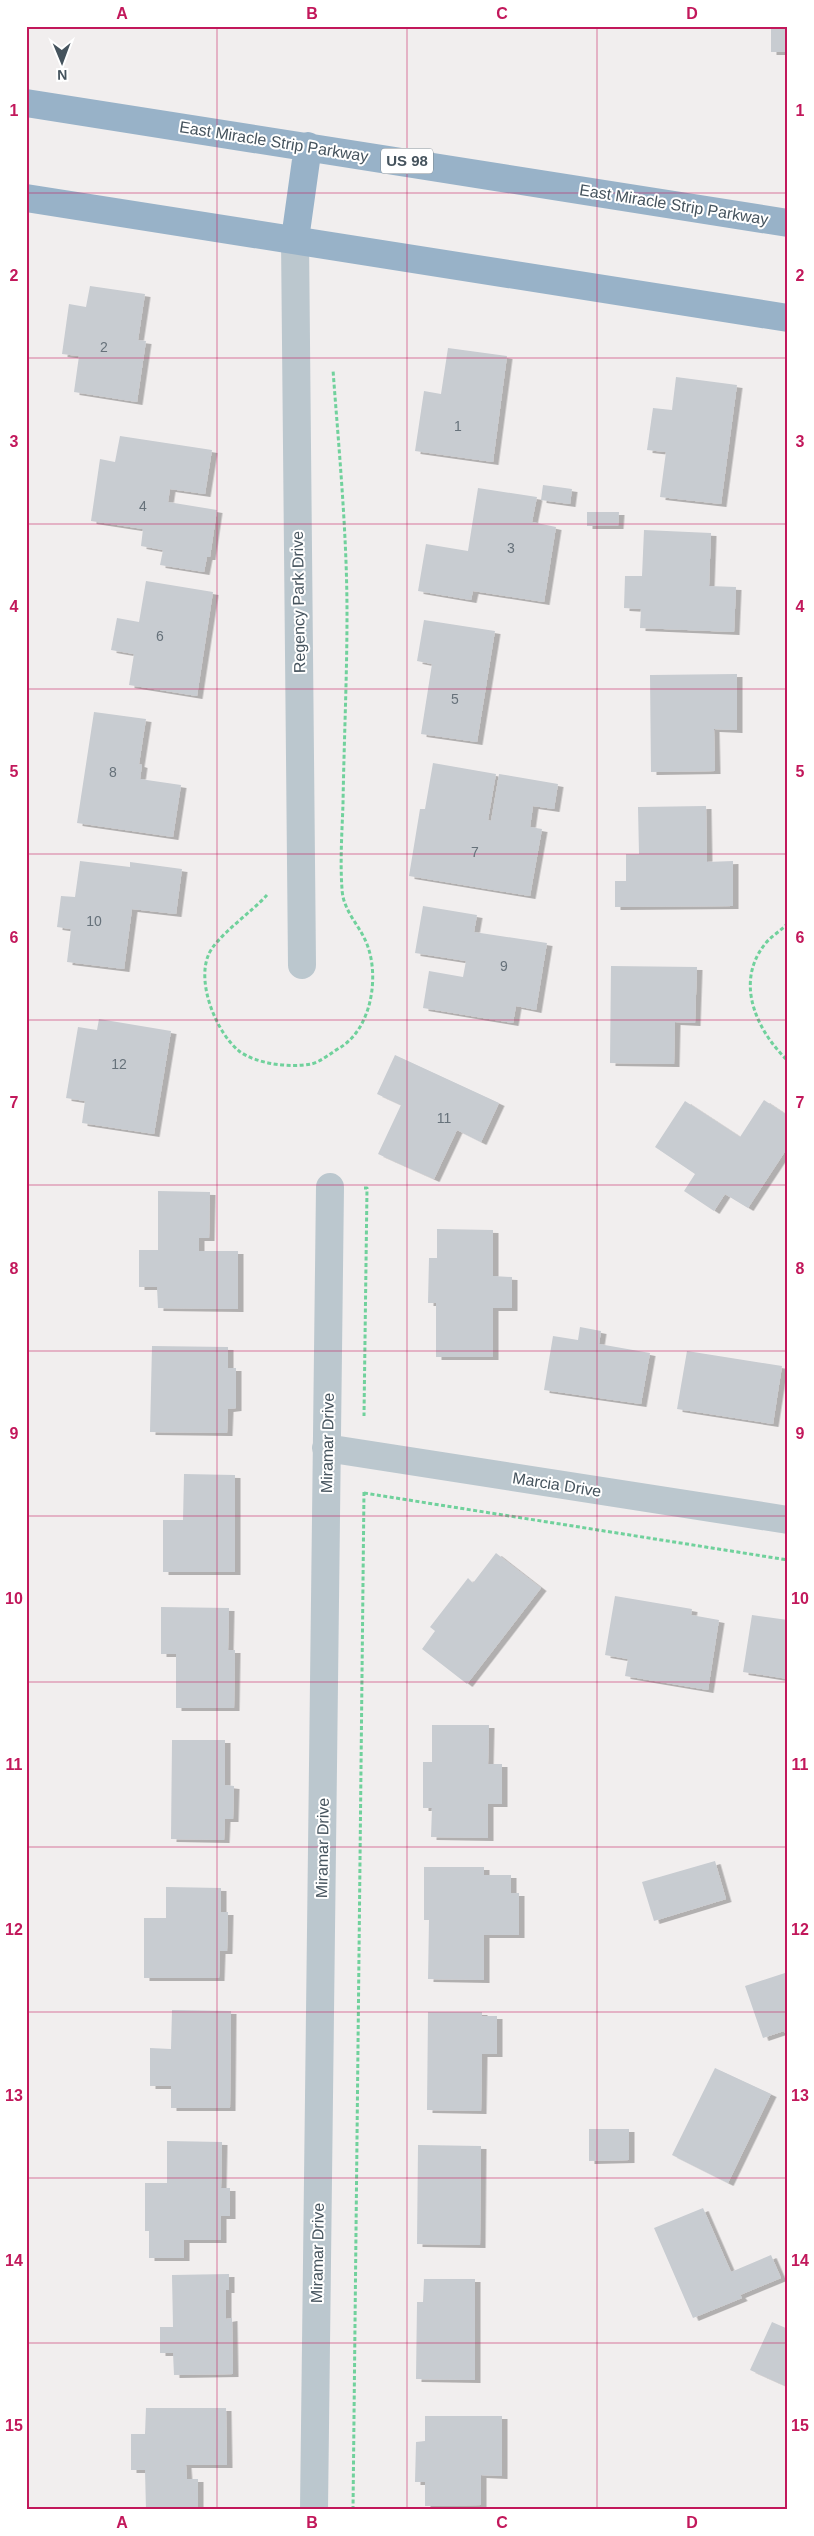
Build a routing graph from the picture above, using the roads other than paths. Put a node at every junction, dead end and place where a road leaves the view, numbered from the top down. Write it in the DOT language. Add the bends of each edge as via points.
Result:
graph roads {
  1 [pos="26,103"];
  2 [pos="308,146"];
  3 [pos="26,198"];
  4 [pos="788,223"];
  5 [pos="295,240"];
  6 [pos="788,318"];
  7 [pos="302,965"];
  8 [pos="330,1187"];
  9 [pos="326,1448"];
  10 [pos="788,1520"];
  11 [pos="314,2510"];
  1 -- 2 [label="highway, East Miracle Strip Parkway / US 98"];
  2 -- 4 [label="highway, East Miracle Strip Parkway / US 98"];
  2 -- 5 [label="highway"];
  3 -- 5 [label="highway"];
  5 -- 6 [label="highway"];
  5 -- 7 [label="street, Regency Park Drive"];
  8 -- 9 [label="street, Miramar Drive"];
  9 -- 10 [label="street, Marcia Drive"];
  9 -- 11 [label="street, Miramar Drive"];
}
